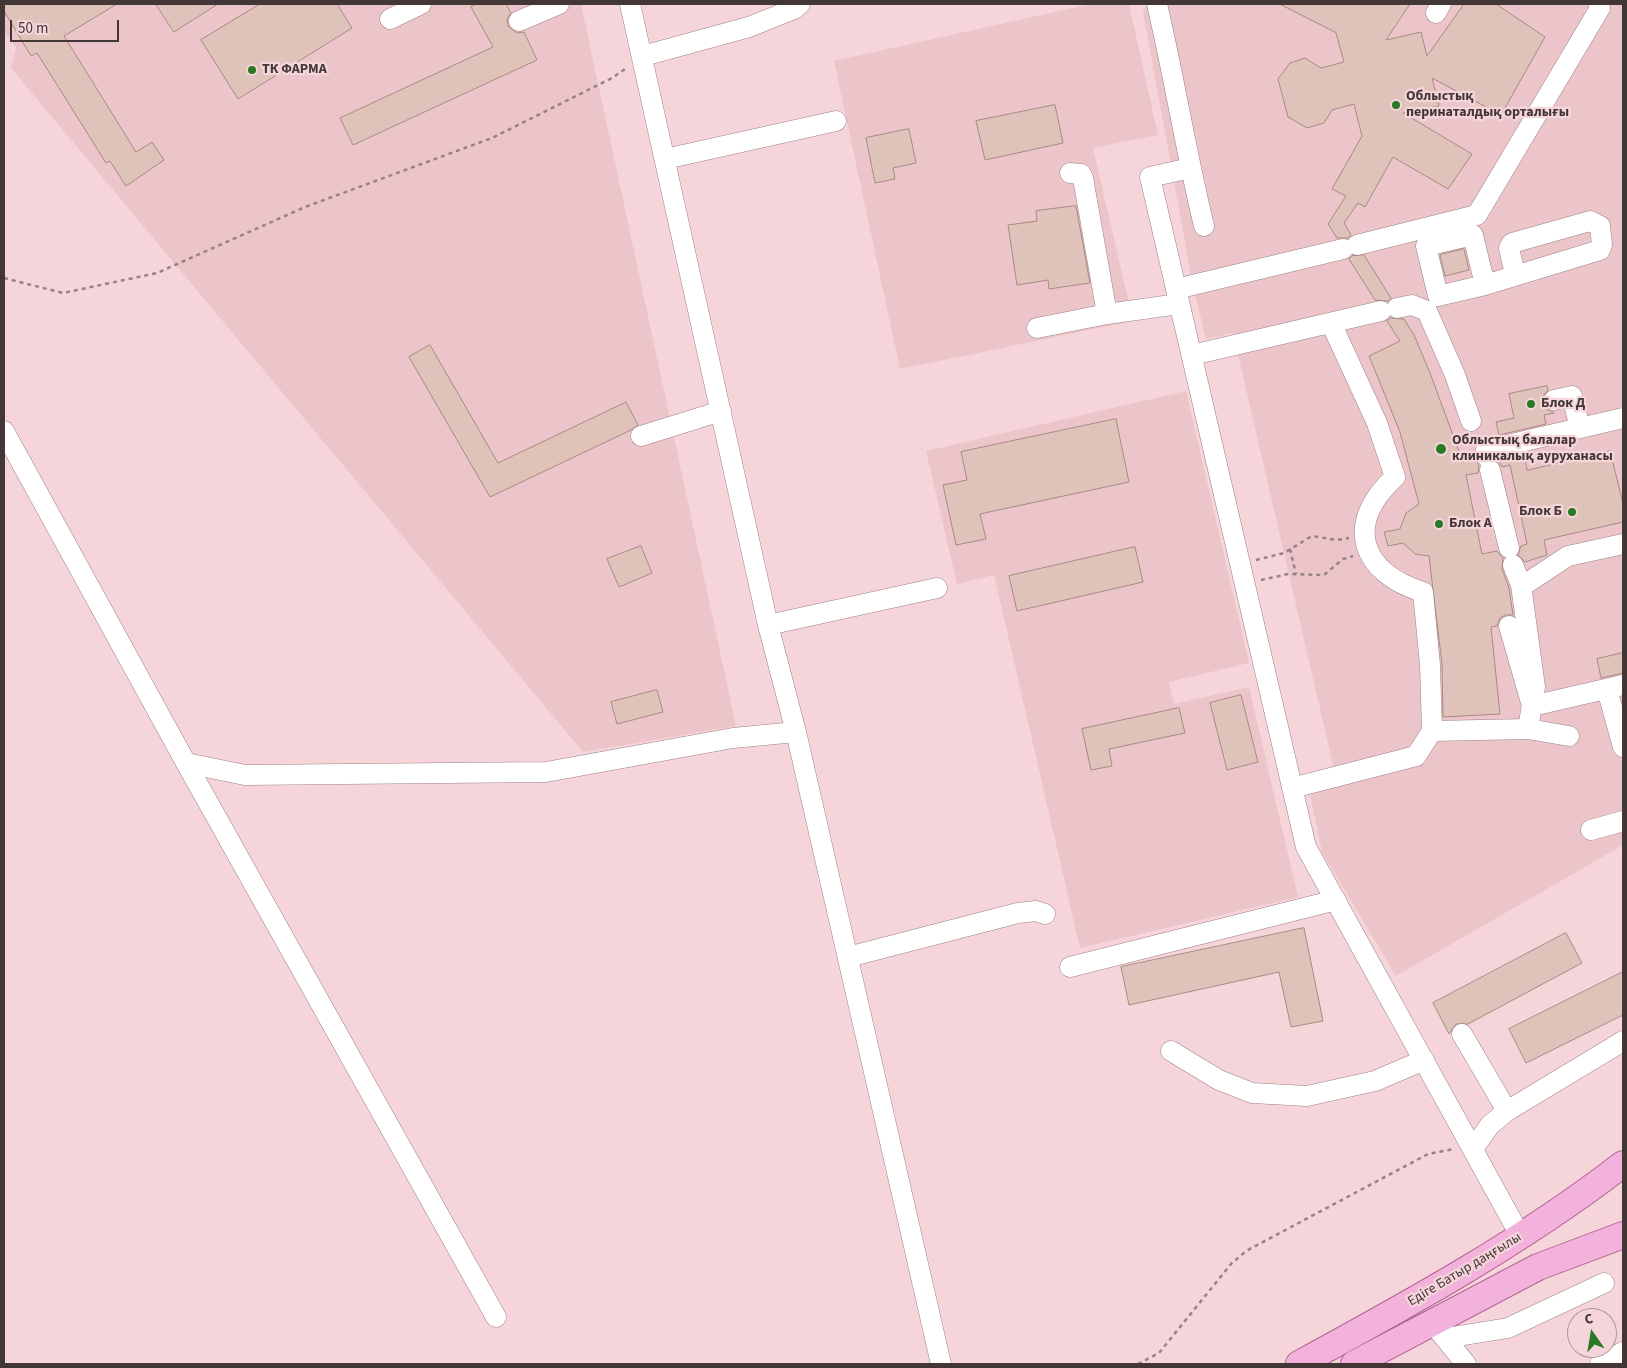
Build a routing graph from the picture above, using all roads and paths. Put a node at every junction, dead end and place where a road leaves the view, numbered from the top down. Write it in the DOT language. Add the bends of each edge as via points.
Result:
graph roads {
  1 [pos="421,4"];
  2 [pos="559,4"];
  3 [pos="630,4"];
  4 [pos="800,4"];
  5 [pos="1157,4"];
  6 [pos="1599,4"];
  7 [pos="390,19"];
  8 [pos="519,21"];
  9 [pos="643,56"];
  10 [pos="836,122"];
  11 [pos="665,159"];
  12 [pos="1190,168"];
  13 [pos="1070,173"];
  14 [pos="1204,226"];
  15 [pos="1515,274"];
  16 [pos="4,278"];
  17 [pos="1485,285"];
  18 [pos="1178,297"];
  19 [pos="1432,303"];
  20 [pos="1107,314"];
  21 [pos="1331,323"];
  22 [pos="1037,328"];
  23 [pos="1192,355"];
  24 [pos="1554,400"];
  25 [pos="720,411"];
  26 [pos="1623,418"];
  27 [pos="1471,421"];
  28 [pos="1580,428"];
  29 [pos="4,431"];
  30 [pos="641,436"];
  31 [pos="1367,544"];
  32 [pos="1623,544"];
  33 [pos="1290,549"];
  34 [pos="1240,564"];
  35 [pos="1296,574"];
  36 [pos="1245,584"];
  37 [pos="1521,585"];
  38 [pos="937,588"];
  39 [pos="768,625"];
  40 [pos="1509,626"];
  41 [pos="1615,687"];
  42 [pos="1532,706"];
  43 [pos="1619,716"];
  44 [pos="1528,729"];
  45 [pos="1432,731"];
  46 [pos="796,732"];
  47 [pos="1569,736"];
  48 [pos="1623,747"];
  49 [pos="186,763"];
  50 [pos="1292,788"];
  51 [pos="1623,821"];
  52 [pos="1590,830"];
  53 [pos="1336,900"];
  54 [pos="1045,914"];
  55 [pos="848,957"];
  56 [pos="1070,967"];
  57 [pos="1462,1034"];
  58 [pos="1623,1041"];
  59 [pos="1171,1051"];
  60 [pos="1424,1060"];
  61 [pos="1507,1111"];
  62 [pos="1472,1149"];
  63 [pos="1623,1164"];
  64 [pos="1623,1235"];
  65 [pos="1521,1236"];
  66 [pos="1604,1284"];
  67 [pos="496,1317"];
  68 [pos="1439,1330"];
  69 [pos="1623,1352"];
  70 [pos="941,1364"];
  71 [pos="1138,1364"];
  72 [pos="1299,1364"];
  73 [pos="1354,1364"];
  74 [pos="1466,1364"];
  75 [pos="1600,1364"];
  1 -- 7 [label="street"];
  2 -- 8 [label="street"];
  3 -- 9 [label="street"];
  4 -- 9 [label="street" via="749,27"];
  5 -- 12 [label="street"];
  6 -- 18 [label="street" via="1600,8 1477,215 1350,247"];
  9 -- 11 [label="street"];
  9 -- 16 [label="path" via="612,78 492,138 305,207 157,273 63,294"];
  10 -- 11 [label="street"];
  11 -- 25 [label="street"];
  12 -- 14 [label="street"];
  12 -- 18 [label="street" via="1150,177"];
  13 -- 20 [label="street" via="1081,174 1083,178"];
  15 -- 17 [label="street"];
  17 -- 19 [label="street"];
  17 -- 19 [label="street" via="1473,235 1426,246"];
  18 -- 20 [label="street"];
  18 -- 23 [label="street"];
  19 -- 21 [label="street"];
  19 -- 27 [label="street"];
  20 -- 22 [label="street"];
  21 -- 23 [label="street"];
  21 -- 31 [label="street" via="1377,423 1395,477 1373,500 1366,517"];
  23 -- 34 [label="street"];
  24 -- 28 [label="street" via="1572,396"];
  25 -- 30 [label="street"];
  25 -- 39 [label="street"];
  26 -- 28 [label="street"];
  28 -- 37 [label="street" via="1486,450"];
  29 -- 49 [label="street"];
  31 -- 33 [label="path" via="1312,536"];
  31 -- 35 [label="path" via="1324,575"];
  31 -- 45 [label="street" via="1378,568 1390,579 1423,592"];
  32 -- 37 [label="street" via="1568,556"];
  33 -- 34 [label="path"];
  33 -- 35 [label="path"];
  34 -- 36 [label="street"];
  35 -- 36 [label="path"];
  36 -- 50 [label="street"];
  37 -- 42 [label="street" via="1535,686"];
  38 -- 39 [label="street"];
  39 -- 46 [label="street"];
  40 -- 42 [label="street"];
  41 -- 42 [label="street"];
  41 -- 43 [label="street"];
  42 -- 44 [label="street"];
  43 -- 48 [label="street"];
  44 -- 45 [label="street"];
  44 -- 47 [label="street"];
  45 -- 50 [label="street" via="1416,756"];
  46 -- 49 [label="street" via="733,738 546,772 245,775"];
  46 -- 55 [label="street"];
  49 -- 67 [label="street"];
  50 -- 53 [label="street" via="1306,847"];
  51 -- 52 [label="street"];
  53 -- 56 [label="street"];
  53 -- 60 [label="street"];
  54 -- 55 [label="street" via="1036,911 1018,913"];
  55 -- 70 [label="street"];
  57 -- 61 [label="street"];
  58 -- 61 [label="street"];
  59 -- 60 [label="street" via="1219,1080 1252,1093 1307,1096 1375,1081"];
  60 -- 62 [label="street"];
  61 -- 62 [label="street" via="1490,1125"];
  62 -- 65 [label="street"];
  62 -- 71 [label="path" via="1449,1149 1428,1154 1246,1251 1231,1264 1159,1353"];
  63 -- 65 [label="main road, Едіге Батыр даңғылы" via="1573,1203"];
  64 -- 68 [label="main road, Едіге Батыр даңғылы" via="1538,1267"];
  65 -- 72 [label="main road, Едіге Батыр даңғылы" via="1435,1290"];
  66 -- 68 [label="street" via="1508,1328"];
  68 -- 73 [label="main road, Едіге Батыр даңғылы"];
  68 -- 74 [label="street"];
  69 -- 75 [label="street"];
}
